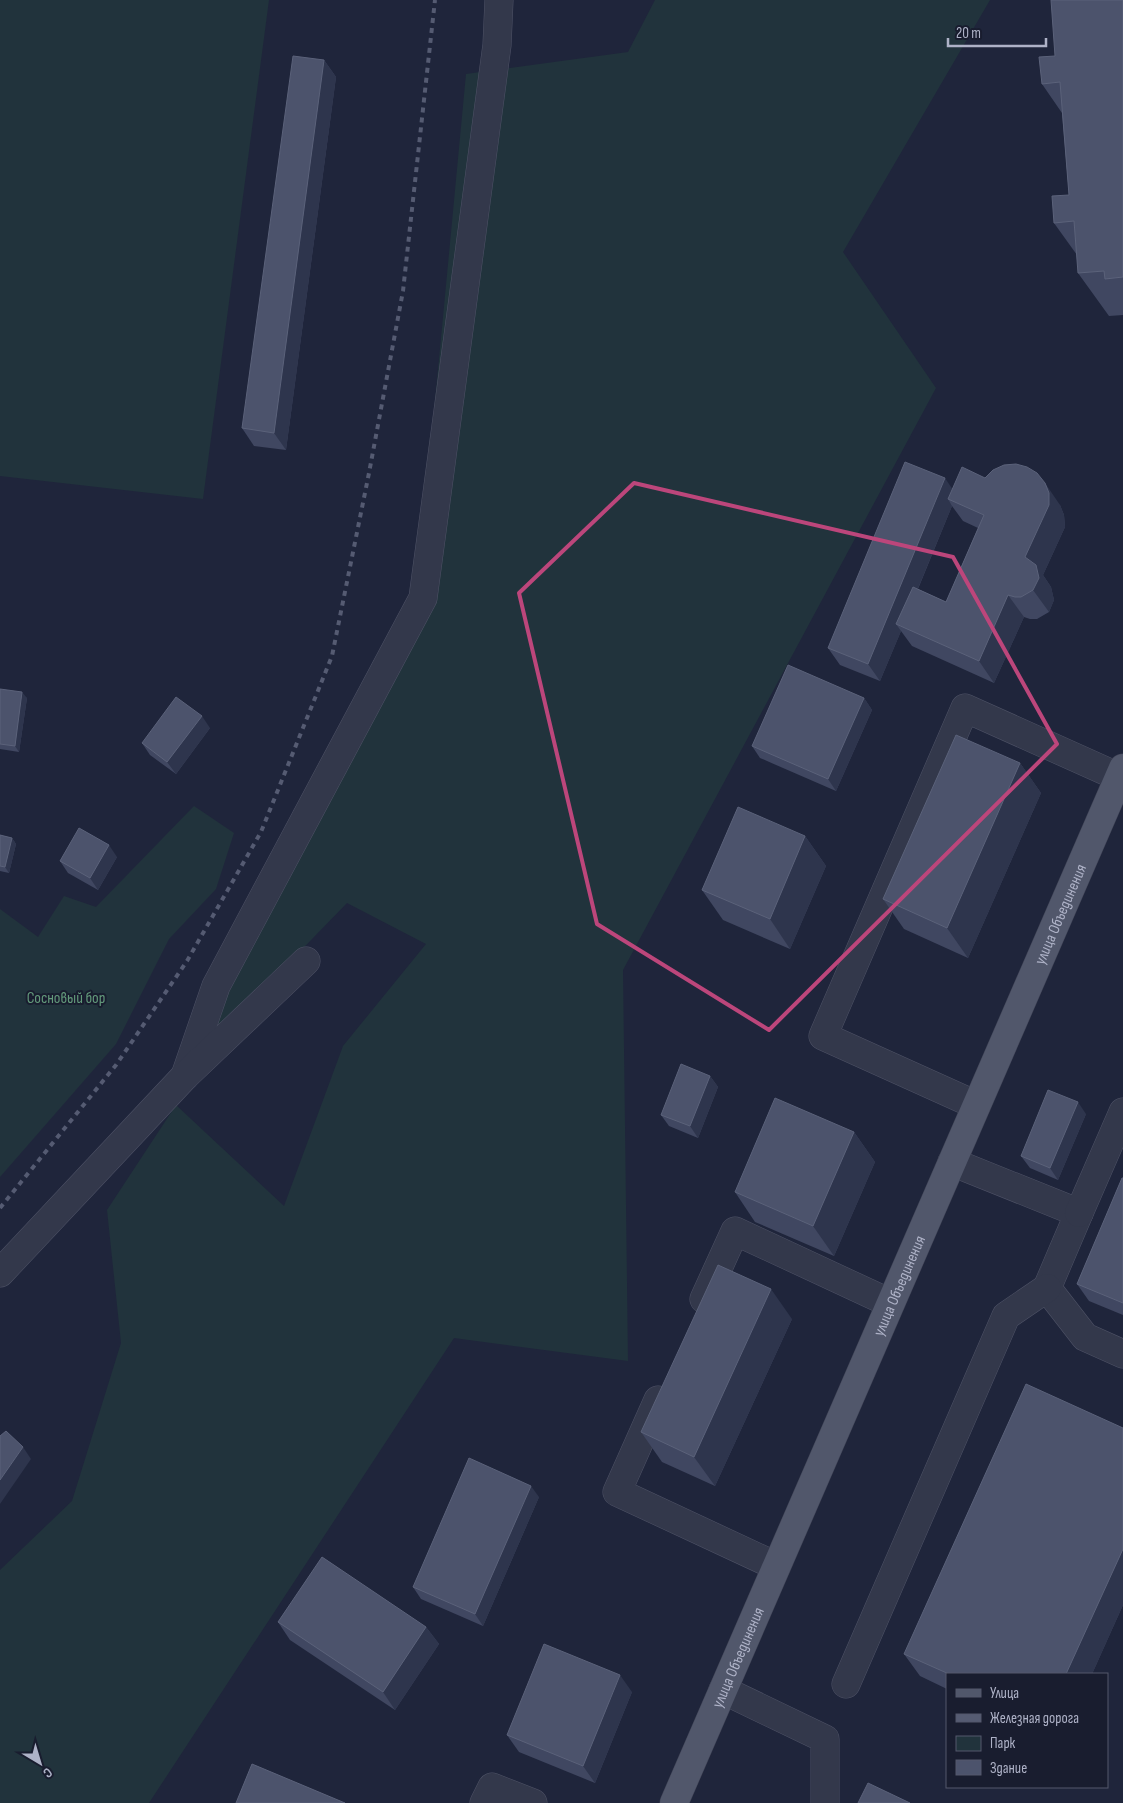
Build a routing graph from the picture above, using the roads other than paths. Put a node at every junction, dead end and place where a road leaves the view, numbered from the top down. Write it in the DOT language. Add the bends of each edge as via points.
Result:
graph roads {
  1 [pos="499,0"];
  2 [pos="1121,772"];
  3 [pos="306,961"];
  4 [pos="185,1076"];
  5 [pos="976,1105"];
  6 [pos="1123,1112"];
  7 [pos="952,1162"];
  8 [pos="1079,1213"];
  9 [pos="0,1273"];
  10 [pos="1047,1288"];
  11 [pos="890,1303"];
  12 [pos="694,1321"];
  13 [pos="1123,1354"];
  14 [pos="670,1375"];
  15 [pos="776,1566"];
  16 [pos="846,1684"];
  17 [pos="723,1690"];
  18 [pos="484,1803"];
  19 [pos="534,1803"];
  20 [pos="674,1803"];
  21 [pos="825,1803"];
  1 -- 4 [label="lane" via="495,54 423,598 216,986"];
  2 -- 5 [label="main road, улица Объединения"];
  2 -- 5 [label="lane" via="965,708 823,1036"];
  3 -- 4 [label="lane"];
  4 -- 9 [label="lane"];
  5 -- 7 [label="main road, улица Объединения"];
  6 -- 8 [label="lane"];
  7 -- 8 [label="lane"];
  7 -- 11 [label="main road, улица Объединения"];
  8 -- 10 [label="lane"];
  10 -- 13 [label="lane" via="1085,1337"];
  10 -- 16 [label="lane" via="1006,1316"];
  11 -- 12 [label="lane" via="734,1232"];
  11 -- 15 [label="main road, улица Объединения"];
  14 -- 15 [label="lane" via="617,1492"];
  15 -- 17 [label="main road, улица Объединения"];
  17 -- 20 [label="main road, улица Объединения"];
  17 -- 21 [label="lane" via="825,1739"];
  18 -- 19 [label="lane" via="492,1787"];
}
